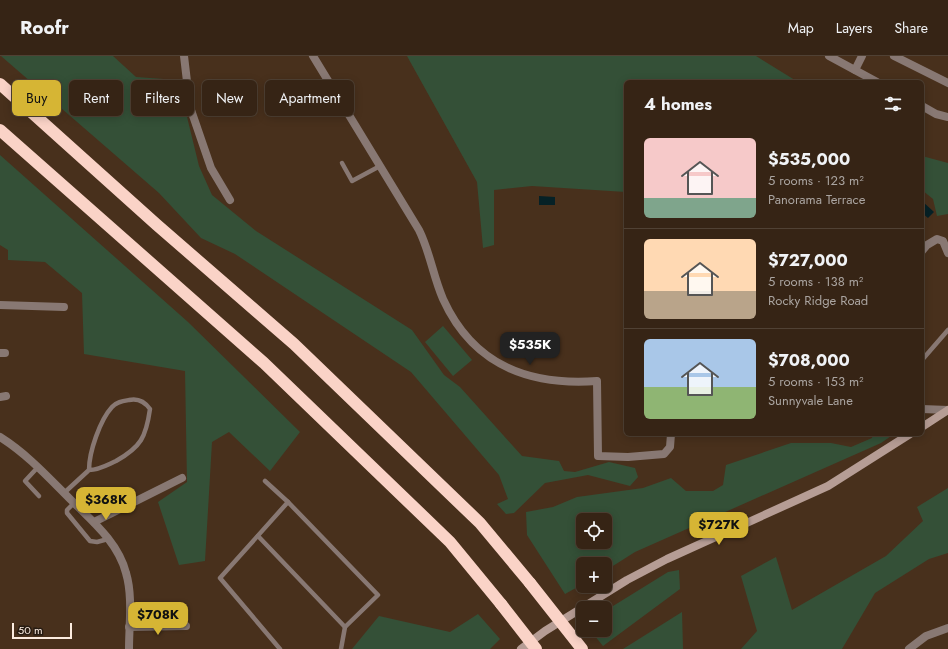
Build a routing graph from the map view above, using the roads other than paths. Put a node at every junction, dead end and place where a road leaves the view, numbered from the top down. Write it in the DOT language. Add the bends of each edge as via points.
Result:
graph roads {
  1 [pos="184,56"];
  2 [pos="313,56"];
  3 [pos="829,56"];
  4 [pos="862,56"];
  5 [pos="894,56"];
  6 [pos="855,70"];
  7 [pos="873,80"];
  8 [pos="0,84"];
  9 [pos="948,84"];
  10 [pos="924,107"];
  11 [pos="948,117"];
  12 [pos="0,130"];
  13 [pos="342,163"];
  14 [pos="380,166"];
  15 [pos="230,200"];
  16 [pos="924,249"];
  17 [pos="948,253"];
  18 [pos="0,305"];
  19 [pos="64,307"];
  20 [pos="948,330"];
  21 [pos="924,358"];
  22 [pos="924,409"];
  23 [pos="948,410"];
  24 [pos="924,425"];
  25 [pos="671,436"];
  26 [pos="907,436"];
  27 [pos="0,437"];
  28 [pos="38,467"];
  29 [pos="89,470"];
  30 [pos="182,478"];
  31 [pos="265,481"];
  32 [pos="64,493"];
  33 [pos="39,496"];
  34 [pos="288,502"];
  35 [pos="74,503"];
  36 [pos="94,522"];
  37 [pos="258,536"];
  38 [pos="108,539"];
  39 [pos="130,626"];
  40 [pos="186,626"];
  41 [pos="345,627"];
  42 [pos="948,628"];
  43 [pos="130,649"];
  44 [pos="280,649"];
  45 [pos="342,649"];
  46 [pos="521,649"];
  47 [pos="536,649"];
  48 [pos="582,649"];
  49 [pos="909,649"];
  1 -- 15 [label="street" via="190,107 211,168"];
  2 -- 14 [label="street"];
  3 -- 6 [label="street"];
  4 -- 6 [label="street"];
  5 -- 9 [label="street"];
  6 -- 7 [label="street"];
  8 -- 48 [label="highway, bridge" via="294,344 480,523"];
  10 -- 11 [label="street"];
  12 -- 47 [label="highway, bridge" via="264,363 450,542"];
  13 -- 14 [label="lane" via="352,181"];
  14 -- 25 [label="street" via="419,230 429,252 443,298 463,334 482,351 521,374 549,381 597,381 598,456 664,454 670,447"];
  16 -- 17 [label="street" via="937,239 943,241"];
  18 -- 19 [label="street"];
  20 -- 21 [label="lane"];
  22 -- 23 [label="street"];
  23 -- 24 [label="main road"];
  26 -- 46 [label="main road" via="828,486 666,559 627,580"];
  27 -- 28 [label="street" via="19,449"];
  28 -- 32 [label="street"];
  28 -- 33 [label="lane" via="25,481"];
  29 -- 29 [label="lane" via="94,439 112,406 133,399 145,402 150,409 148,423 138,446 97,470"];
  29 -- 32 [label="lane"];
  30 -- 36 [label="street"];
  31 -- 34 [label="lane"];
  32 -- 35 [label="street"];
  34 -- 37 [label="lane"];
  34 -- 41 [label="lane" via="378,595"];
  35 -- 36 [label="street"];
  35 -- 38 [label="lane" via="67,510 68,517 90,541"];
  36 -- 38 [label="street"];
  37 -- 41 [label="lane"];
  37 -- 44 [label="lane" via="220,578"];
  38 -- 39 [label="street" via="120,556 127,574"];
  39 -- 40 [label="street"];
  39 -- 43 [label="street"];
  41 -- 45 [label="lane"];
  42 -- 49 [label="street" via="926,636"];
}
